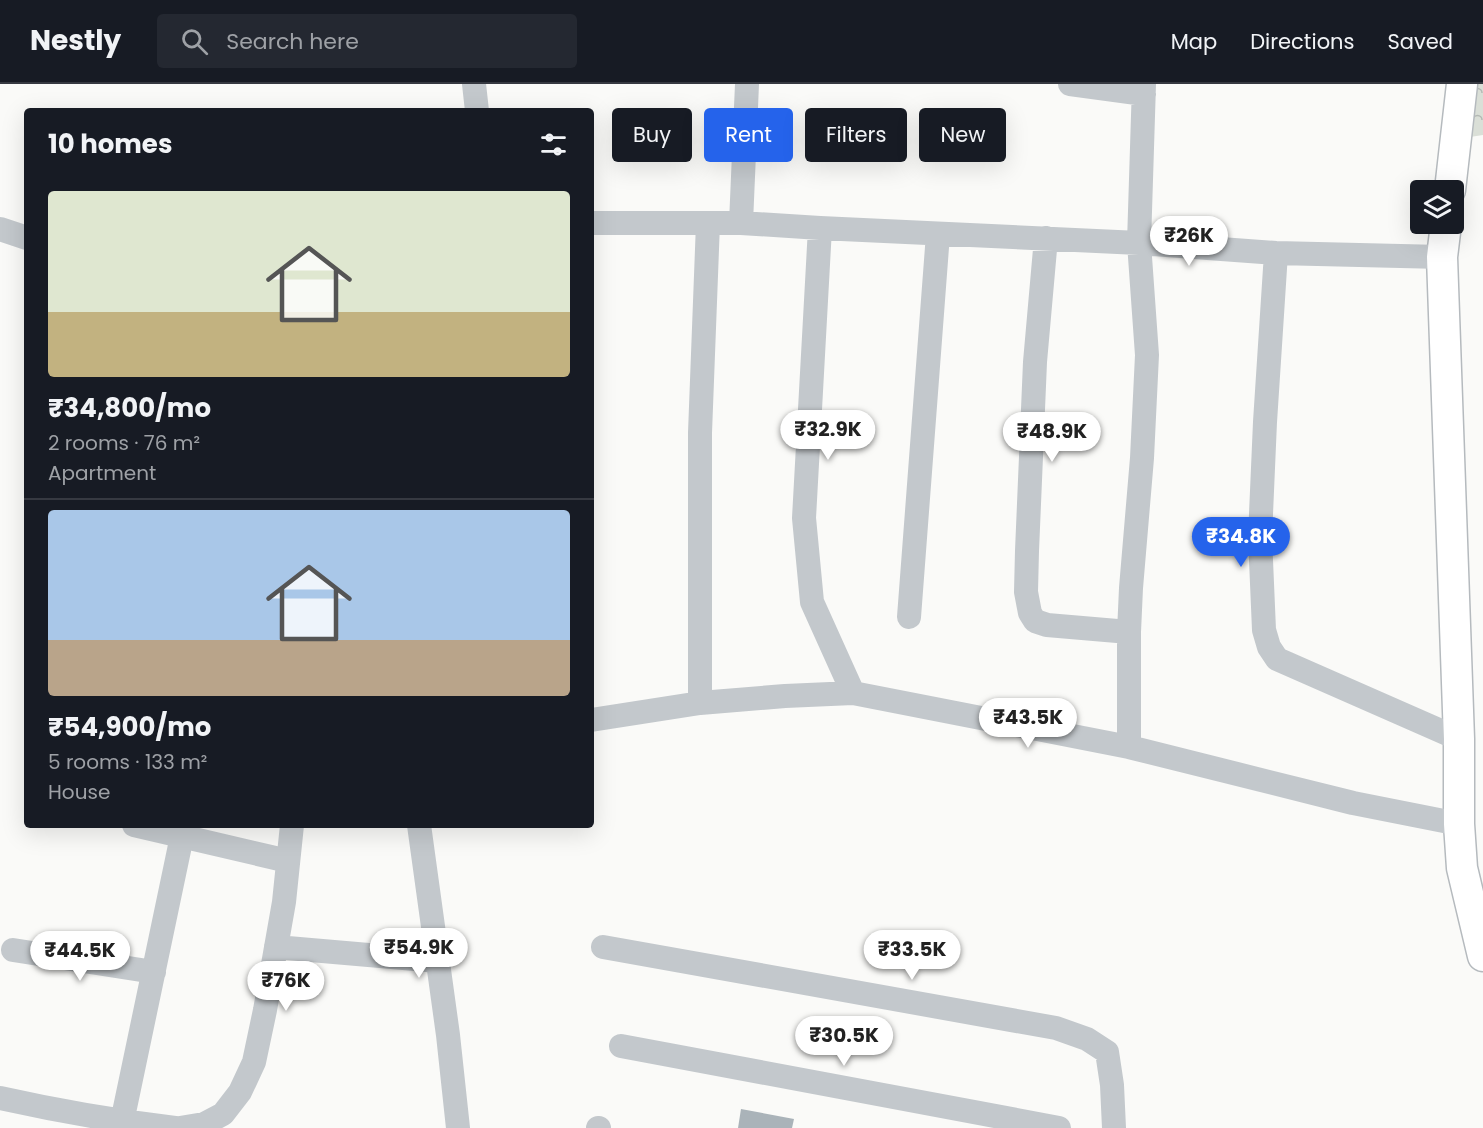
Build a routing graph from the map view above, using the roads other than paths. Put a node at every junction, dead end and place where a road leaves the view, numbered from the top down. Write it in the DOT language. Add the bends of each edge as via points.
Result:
graph roads {
  1 [pos="474,84"];
  2 [pos="747,84"];
  3 [pos="1070,84"];
  4 [pos="1462,84"];
  5 [pos="1144,89"];
  6 [pos="477,108"];
  7 [pos="1451,180"];
  8 [pos="594,223"];
  9 [pos="708,223"];
  10 [pos="741,223"];
  11 [pos="820,228"];
  12 [pos="0,230"];
  13 [pos="938,234"];
  14 [pos="1445,234"];
  15 [pos="24,237"];
  16 [pos="1046,238"];
  17 [pos="1139,243"];
  18 [pos="1276,253"];
  19 [pos="1442,257"];
  20 [pos="909,617"];
  21 [pos="1129,632"];
  22 [pos="853,693"];
  23 [pos="700,702"];
  24 [pos="594,720"];
  25 [pos="1459,739"];
  26 [pos="1129,747"];
  27 [pos="1459,824"];
  28 [pos="148,828"];
  29 [pos="292,828"];
  30 [pos="419,828"];
  31 [pos="182,836"];
  32 [pos="288,861"];
  33 [pos="276,947"];
  34 [pos="603,947"];
  35 [pos="13,950"];
  36 [pos="1483,956"];
  37 [pos="438,961"];
  38 [pos="154,972"];
  39 [pos="621,1046"];
  40 [pos="0,1098"];
  41 [pos="122,1122"];
  42 [pos="989,1122"];
  43 [pos="178,1128"];
  44 [pos="458,1128"];
  45 [pos="1059,1128"];
  46 [pos="1114,1128"];
  1 -- 6 [label="street"];
  2 -- 10 [label="street"];
  3 -- 5 [label="street"];
  4 -- 7 [label="main road"];
  5 -- 17 [label="street"];
  8 -- 9 [label="street"];
  9 -- 10 [label="street"];
  9 -- 23 [label="street" via="700,433"];
  10 -- 11 [label="street"];
  11 -- 13 [label="street"];
  11 -- 22 [label="street" via="804,518 812,602"];
  12 -- 15 [label="street"];
  13 -- 16 [label="street"];
  13 -- 20 [label="street"];
  14 -- 19 [label="main road"];
  16 -- 17 [label="street"];
  16 -- 21 [label="street" via="1035,362 1026,592 1030,613 1035,621 1047,625"];
  17 -- 18 [label="street"];
  17 -- 21 [label="street" via="1147,355"];
  18 -- 19 [label="street"];
  18 -- 25 [label="street" via="1260,537 1264,630 1269,647 1277,659"];
  19 -- 25 [label="main road"];
  21 -- 26 [label="street"];
  22 -- 23 [label="street"];
  22 -- 26 [label="street"];
  23 -- 24 [label="street"];
  25 -- 27 [label="main road"];
  26 -- 27 [label="street" via="1353,803"];
  27 -- 36 [label="main road" via="1462,868"];
  28 -- 31 [label="street"];
  29 -- 32 [label="street"];
  30 -- 37 [label="street"];
  31 -- 32 [label="street"];
  31 -- 38 [label="street"];
  32 -- 33 [label="street"];
  33 -- 37 [label="street"];
  33 -- 43 [label="street" via="254,1062 240,1092 223,1114 204,1124"];
  34 -- 46 [label="street" via="1056,1028 1087,1039 1107,1052"];
  35 -- 38 [label="street"];
  37 -- 44 [label="street"];
  38 -- 41 [label="street"];
  39 -- 42 [label="street"];
  40 -- 41 [label="street"];
  41 -- 43 [label="street"];
  42 -- 45 [label="street"];
}
